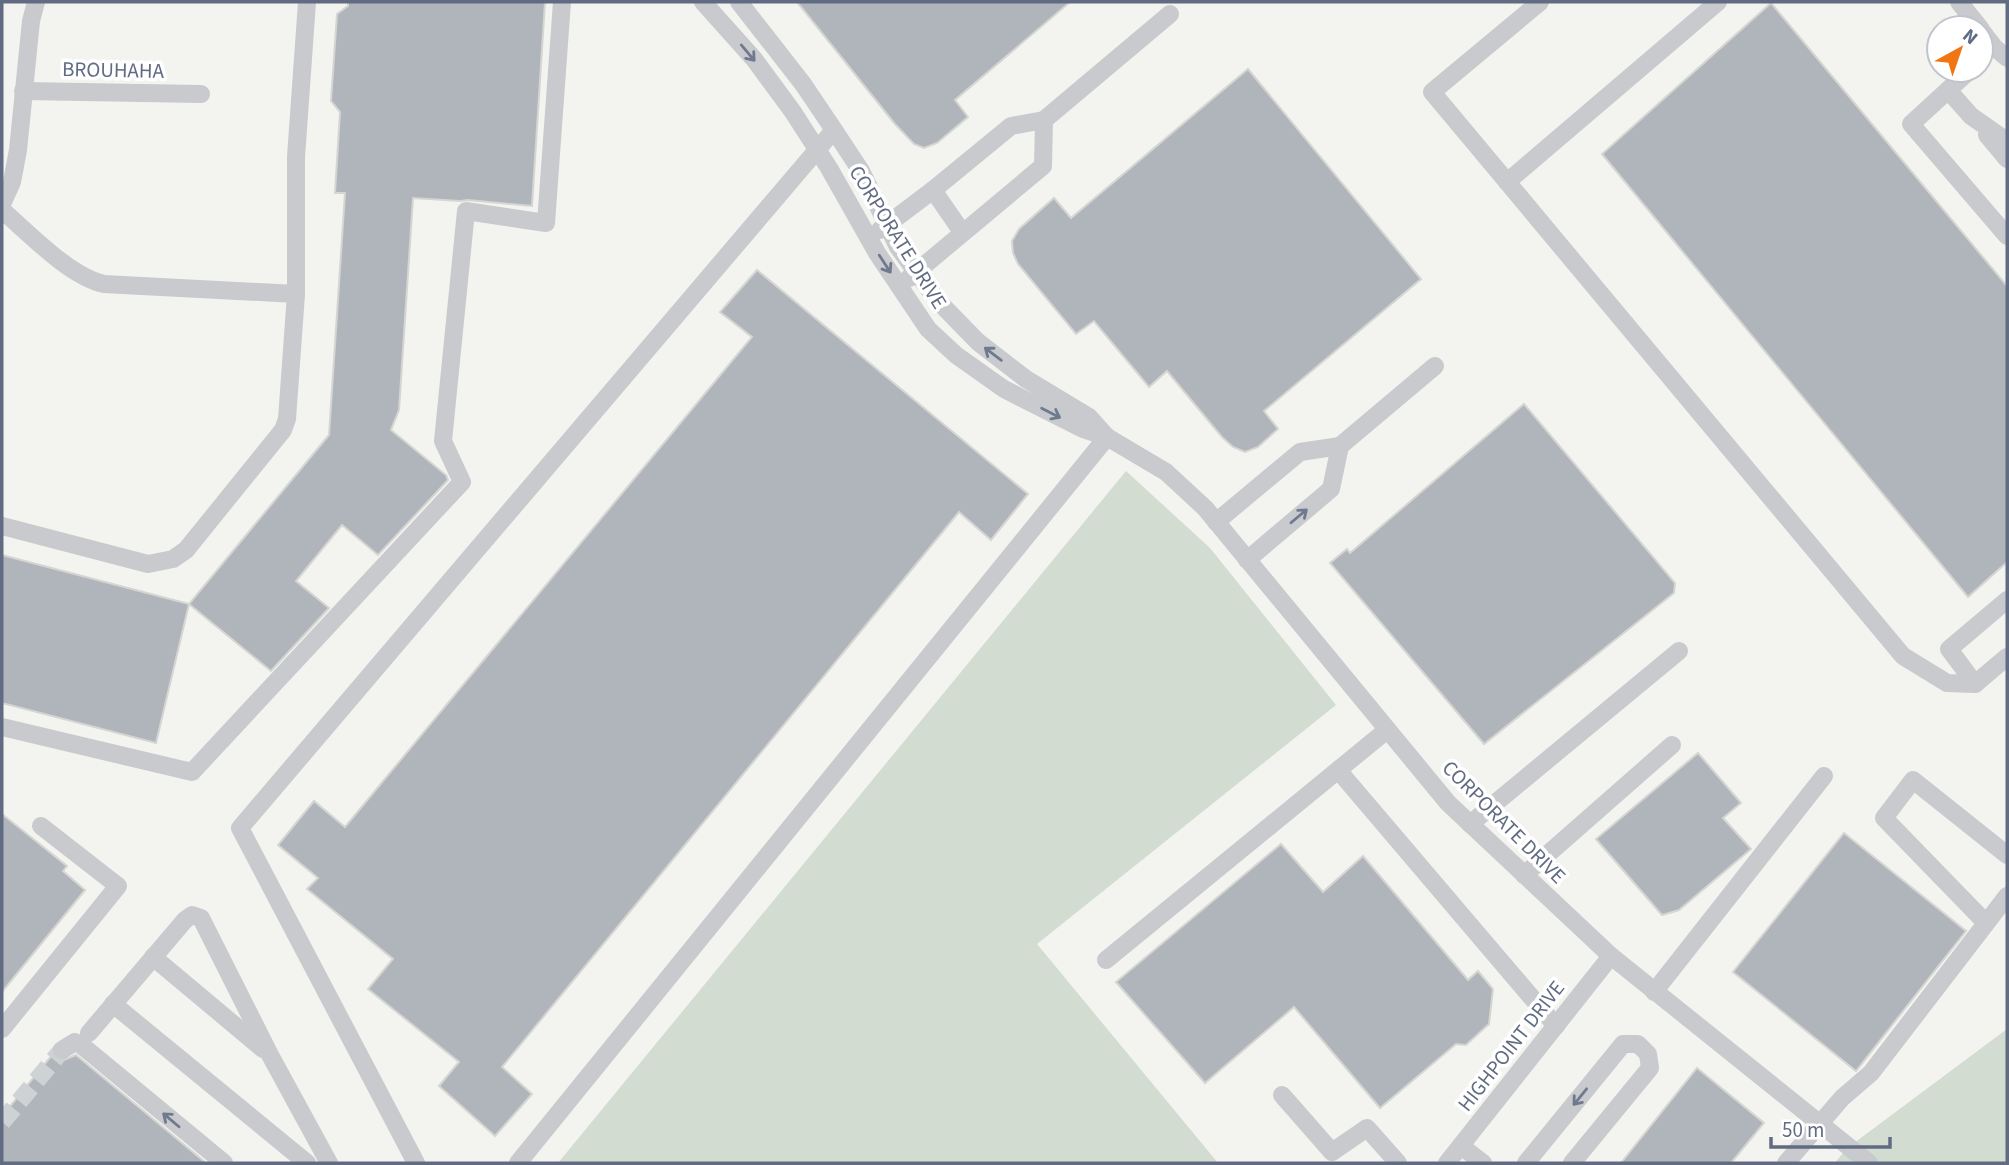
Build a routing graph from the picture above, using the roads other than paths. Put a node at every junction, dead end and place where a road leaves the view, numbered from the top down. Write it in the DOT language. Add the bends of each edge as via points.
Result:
graph roads {
  1 [pos="36,2"];
  2 [pos="307,2"];
  3 [pos="562,2"];
  4 [pos="703,2"];
  5 [pos="739,2"];
  6 [pos="1540,2"];
  7 [pos="1718,2"];
  8 [pos="1170,14"];
  9 [pos="1955,84"];
  10 [pos="1948,90"];
  11 [pos="23,91"];
  12 [pos="201,94"];
  13 [pos="1971,116"];
  14 [pos="1044,120"];
  15 [pos="834,130"];
  16 [pos="2007,141"];
  17 [pos="817,150"];
  18 [pos="18,154"];
  19 [pos="2007,159"];
  20 [pos="2,169"];
  21 [pos="1507,182"];
  22 [pos="933,190"];
  23 [pos="2,204"];
  24 [pos="2,210"];
  25 [pos="887,225"];
  26 [pos="962,232"];
  27 [pos="2007,236"];
  28 [pos="868,238"];
  29 [pos="916,272"];
  30 [pos="900,287"];
  31 [pos="296,294"];
  32 [pos="1435,366"];
  33 [pos="1107,437"];
  34 [pos="1340,446"];
  35 [pos="1216,522"];
  36 [pos="2,526"];
  37 [pos="1247,560"];
  38 [pos="2007,600"];
  39 [pos="1679,651"];
  40 [pos="2007,657"];
  41 [pos="1975,684"];
  42 [pos="2,727"];
  43 [pos="1387,730"];
  44 [pos="1672,745"];
  45 [pos="1338,770"];
  46 [pos="1824,776"];
  47 [pos="1470,824"];
  48 [pos="41,825"];
  49 [pos="2007,855"];
  50 [pos="1524,875"];
  51 [pos="2007,896"];
  52 [pos="1986,923"];
  53 [pos="1611,956"];
  54 [pos="153,957"];
  55 [pos="1106,960"];
  56 [pos="1654,992"];
  57 [pos="113,1004"];
  58 [pos="1556,1026"];
  59 [pos="2,1029"];
  60 [pos="89,1033"];
  61 [pos="62,1050"];
  62 [pos="270,1055"];
  63 [pos="1282,1095"];
  64 [pos="1818,1124"];
  65 [pos="1461,1146"];
  66 [pos="324,1161"];
  67 [pos="224,1163"];
  68 [pos="307,1163"];
  69 [pos="416,1163"];
  70 [pos="519,1163"];
  71 [pos="1398,1163"];
  72 [pos="1447,1163"];
  73 [pos="1483,1163"];
  74 [pos="1526,1163"];
  75 [pos="1572,1163"];
  76 [pos="1786,1163"];
  77 [pos="1869,1163"];
  1 -- 11 [label="street"];
  2 -- 31 [label="street" via="296,157"];
  3 -- 42 [label="street" via="547,223 466,211 443,442 462,482 192,772"];
  4 -- 17 [label="street, CORPORATE DRIVE, one-way" via="754,59"];
  5 -- 15 [label="street, CORPORATE DRIVE"];
  6 -- 21 [label="street" via="1432,92"];
  7 -- 21 [label="street"];
  8 -- 14 [label="street"];
  9 -- 10 [label="street"];
  10 -- 13 [label="street"];
  10 -- 27 [label="street" via="1912,124"];
  11 -- 12 [label="street, BROUHAHA"];
  11 -- 18 [label="street"];
  13 -- 16 [label="street"];
  13 -- 19 [label="street"];
  14 -- 22 [label="street" via="1011,126"];
  14 -- 26 [label="street" via="1042,166"];
  15 -- 17 [label="street"];
  15 -- 25 [label="street, CORPORATE DRIVE" via="861,171"];
  17 -- 28 [label="street, CORPORATE DRIVE"];
  17 -- 69 [label="street" via="240,828"];
  18 -- 20 [label="street"];
  18 -- 23 [label="street"];
  21 -- 41 [label="street" via="1903,656 1947,683"];
  22 -- 25 [label="street"];
  22 -- 26 [label="street"];
  24 -- 31 [label="street" via="93,282"];
  25 -- 28 [label="street"];
  25 -- 29 [label="street, CORPORATE DRIVE"];
  26 -- 29 [label="street"];
  28 -- 30 [label="street, CORPORATE DRIVE, one-way"];
  29 -- 30 [label="street"];
  33 -- 29 [label="street, CORPORATE DRIVE, one-way" via="1089,417 1026,379 978,342"];
  30 -- 33 [label="street, CORPORATE DRIVE, one-way" via="928,329 956,355 1004,389"];
  31 -- 36 [label="street" via="284,430 181,554 148,564"];
  32 -- 34 [label="street"];
  33 -- 35 [label="street, CORPORATE DRIVE" via="1167,472"];
  33 -- 70 [label="street"];
  34 -- 35 [label="street" via="1300,452"];
  37 -- 34 [label="street, one-way" via="1331,489"];
  35 -- 37 [label="street, CORPORATE DRIVE"];
  37 -- 43 [label="street, CORPORATE DRIVE"];
  38 -- 41 [label="street" via="1949,649"];
  39 -- 47 [label="street"];
  40 -- 41 [label="street"];
  43 -- 45 [label="street"];
  43 -- 47 [label="street, CORPORATE DRIVE"];
  44 -- 50 [label="street"];
  45 -- 55 [label="street"];
  45 -- 58 [label="street"];
  46 -- 56 [label="street"];
  47 -- 50 [label="street, CORPORATE DRIVE"];
  48 -- 59 [label="street" via="118,886"];
  49 -- 52 [label="street" via="1913,779 1884,818"];
  50 -- 53 [label="street, CORPORATE DRIVE"];
  51 -- 52 [label="street"];
  52 -- 64 [label="street" via="1871,1073"];
  53 -- 56 [label="street, CORPORATE DRIVE"];
  53 -- 58 [label="street, HIGHPOINT DRIVE"];
  54 -- 57 [label="street"];
  54 -- 62 [label="street"];
  54 -- 62 [label="street" via="187,917 201,918"];
  56 -- 64 [label="street, CORPORATE DRIVE"];
  57 -- 60 [label="street"];
  57 -- 68 [label="street"];
  58 -- 65 [label="street, HIGHPOINT DRIVE"];
  67 -- 61 [label="street, one-way" via="80,1044"];
  62 -- 66 [label="street"];
  63 -- 71 [label="street" via="1332,1152 1367,1128"];
  64 -- 76 [label="street"];
  64 -- 77 [label="street, CORPORATE DRIVE"];
  65 -- 72 [label="street, HIGHPOINT DRIVE"];
  65 -- 73 [label="street"];
  75 -- 74 [label="street, one-way" via="1650,1068 1648,1054 1638,1044 1623,1044"];
}
